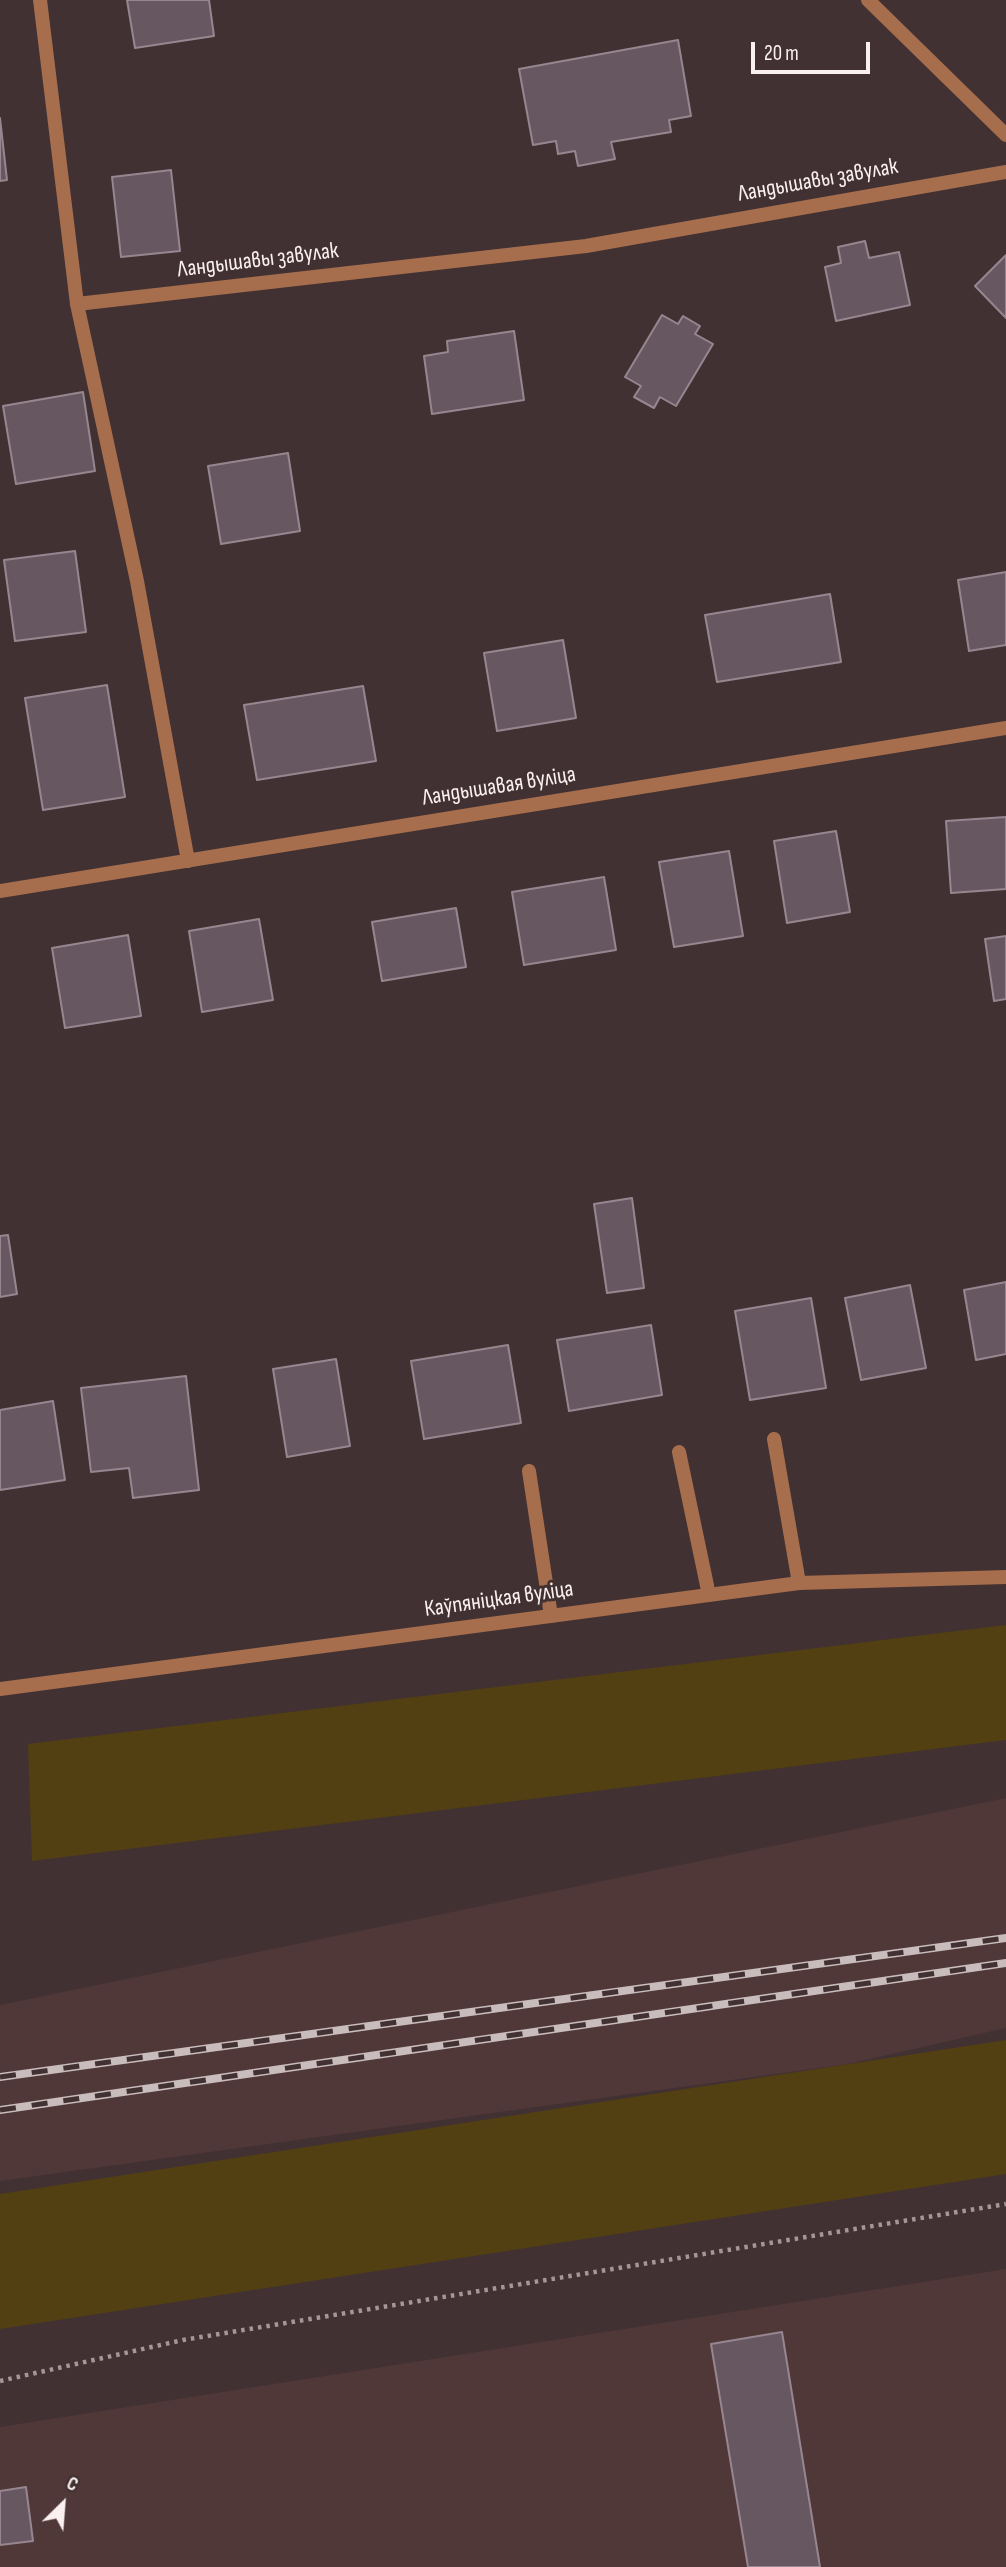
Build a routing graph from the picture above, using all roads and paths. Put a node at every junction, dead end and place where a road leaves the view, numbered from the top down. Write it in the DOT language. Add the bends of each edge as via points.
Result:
graph roads {
  1 [pos="40,0"];
  2 [pos="868,0"];
  3 [pos="1006,135"];
  4 [pos="1006,172"];
  5 [pos="77,304"];
  6 [pos="1006,728"];
  7 [pos="188,861"];
  8 [pos="0,891"];
  9 [pos="774,1439"];
  10 [pos="679,1452"];
  11 [pos="529,1471"];
  12 [pos="1006,1577"];
  13 [pos="799,1583"];
  14 [pos="709,1595"];
  15 [pos="551,1616"];
  16 [pos="0,1689"];
  17 [pos="1006,2204"];
  18 [pos="0,2381"];
  1 -- 5 [label="street"];
  2 -- 3 [label="street"];
  4 -- 5 [label="street, Ландышавы завулак" via="586,246"];
  5 -- 7 [label="street" via="137,581"];
  6 -- 7 [label="street, Ландышавая вуліца"];
  7 -- 8 [label="street, Ландышавая вуліца"];
  9 -- 13 [label="street"];
  10 -- 14 [label="street"];
  11 -- 15 [label="street"];
  12 -- 13 [label="street, Каўпяніцкая вуліца"];
  13 -- 14 [label="street, Каўпяніцкая вуліца"];
  14 -- 15 [label="street, Каўпяніцкая вуліца"];
  15 -- 16 [label="street, Каўпяніцкая вуліца"];
  17 -- 18 [label="path" via="183,2340"];
}
